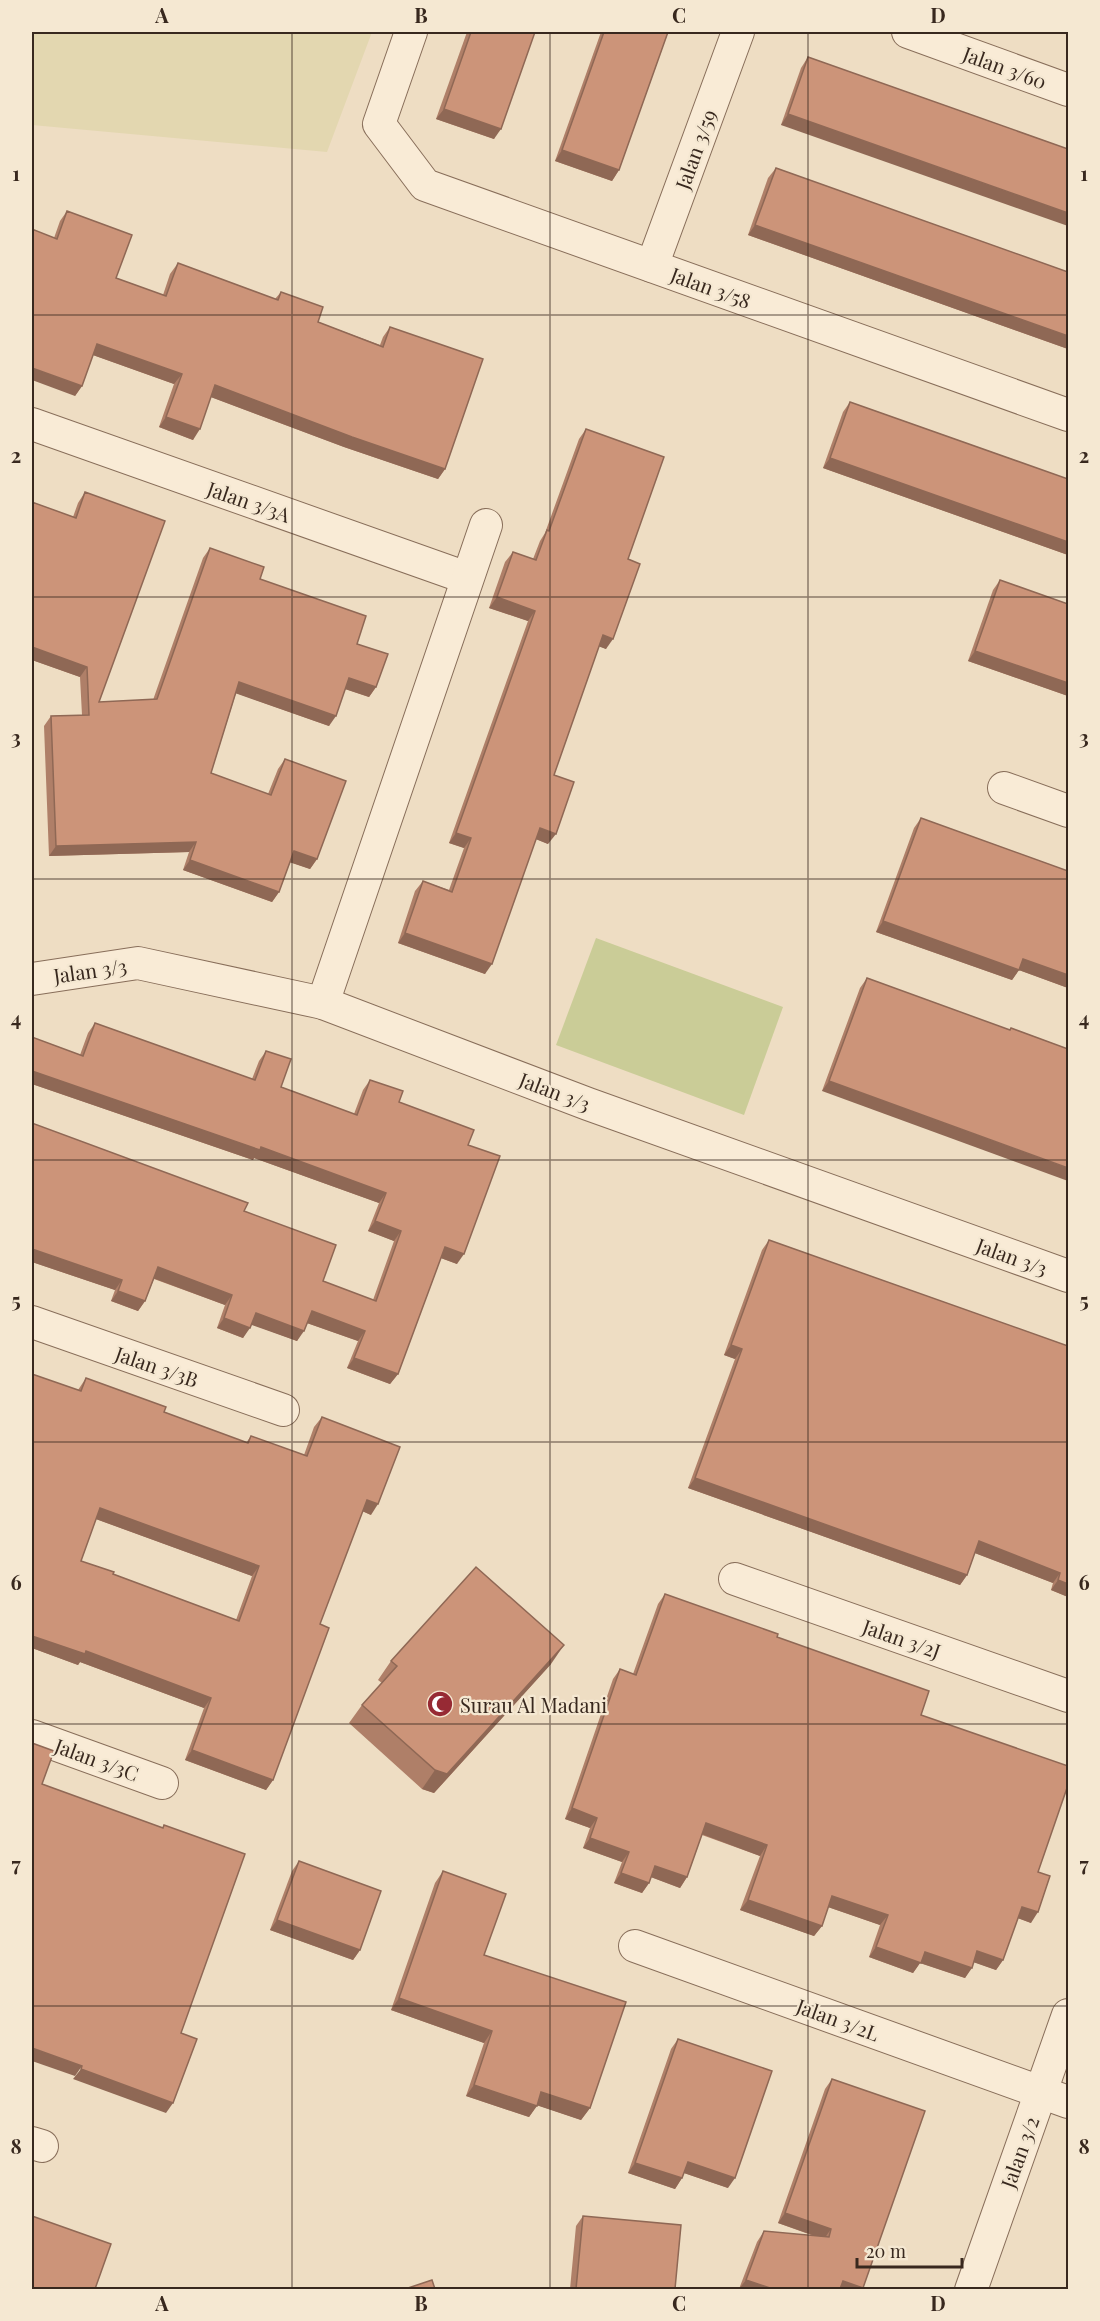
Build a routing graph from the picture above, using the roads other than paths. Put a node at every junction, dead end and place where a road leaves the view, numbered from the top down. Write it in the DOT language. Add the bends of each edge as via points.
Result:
graph roads {
  1 [pos="411,32"];
  2 [pos="738,32"];
  3 [pos="908,32"];
  4 [pos="1068,90"];
  5 [pos="652,266"];
  6 [pos="1068,415"];
  7 [pos="32,424"];
  8 [pos="486,525"];
  9 [pos="467,578"];
  10 [pos="1004,788"];
  11 [pos="1068,811"];
  12 [pos="32,979"];
  13 [pos="323,1003"];
  14 [pos="1068,1276"];
  15 [pos="32,1322"];
  16 [pos="283,1410"];
  17 [pos="735,1579"];
  18 [pos="1068,1696"];
  19 [pos="32,1736"];
  20 [pos="162,1783"];
  21 [pos="635,1946"];
  22 [pos="1068,2015"];
  23 [pos="1055,2097"];
  24 [pos="971,2289"];
  1 -- 5 [label="street, Jalan 3/58" via="379,124 425,185"];
  2 -- 5 [label="street, Jalan 3/59"];
  3 -- 4 [label="street, Jalan 3/60"];
  5 -- 6 [label="street, Jalan 3/58"];
  7 -- 9 [label="street, Jalan 3/3A"];
  8 -- 9 [label="street"];
  9 -- 13 [label="street"];
  10 -- 11 [label="street"];
  12 -- 13 [label="street, Jalan 3/3" via="138,963"];
  13 -- 14 [label="street, Jalan 3/3" via="588,1104"];
  15 -- 16 [label="street, Jalan 3/3B"];
  17 -- 18 [label="street, Jalan 3/2J"];
  19 -- 20 [label="street, Jalan 3/3C"];
  21 -- 23 [label="street, Jalan 3/2L"];
  22 -- 23 [label="street, Jalan 3/2"];
  23 -- 24 [label="street, Jalan 3/2"];
}
